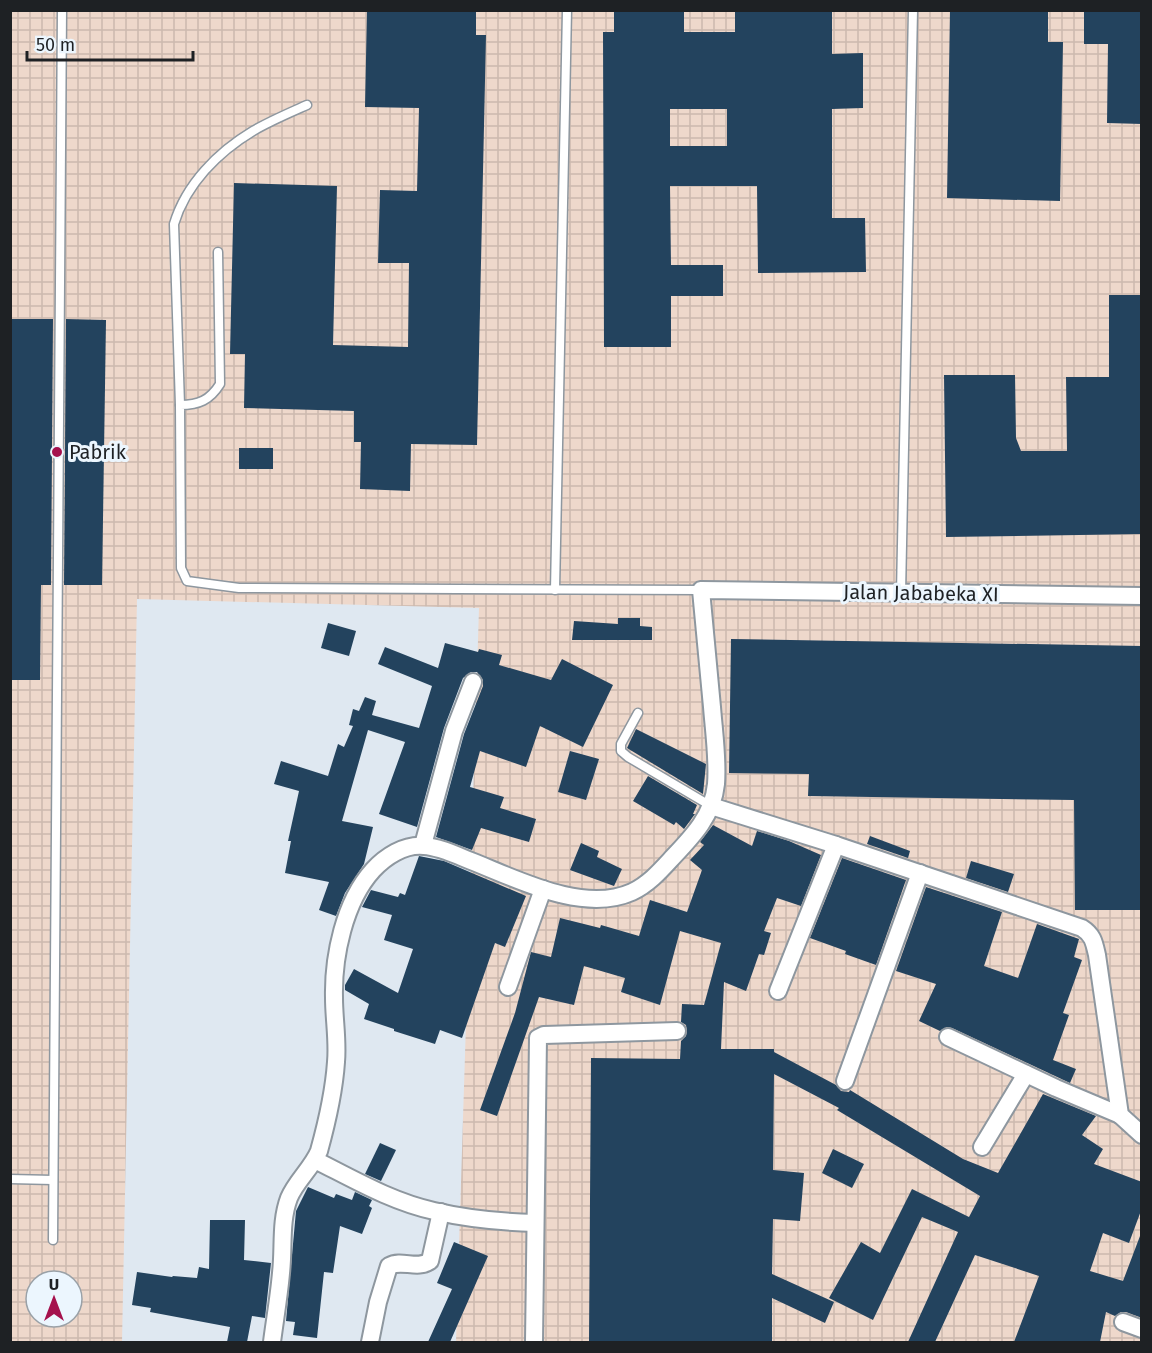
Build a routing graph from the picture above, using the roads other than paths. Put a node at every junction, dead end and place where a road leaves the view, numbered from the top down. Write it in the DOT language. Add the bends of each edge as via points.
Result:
graph roads {
  1 [pos="62,10"];
  2 [pos="567,10"];
  3 [pos="913,10"];
  4 [pos="307,105"];
  5 [pos="218,252"];
  6 [pos="180,405"];
  7 [pos="555,590"];
  8 [pos="701,590"];
  9 [pos="901,593"];
  10 [pos="1142,596"];
  11 [pos="473,682"];
  12 [pos="638,713"];
  13 [pos="711,806"];
  14 [pos="836,844"];
  15 [pos="423,845"];
  16 [pos="920,873"];
  17 [pos="543,889"];
  18 [pos="508,987"];
  19 [pos="778,991"];
  20 [pos="676,1031"];
  21 [pos="948,1037"];
  22 [pos="1026,1074"];
  23 [pos="845,1081"];
  24 [pos="1120,1115"];
  25 [pos="1142,1135"];
  26 [pos="982,1147"];
  27 [pos="315,1160"];
  28 [pos="10,1179"];
  29 [pos="53,1180"];
  30 [pos="441,1212"];
  31 [pos="536,1223"];
  32 [pos="53,1240"];
  33 [pos="1123,1322"];
  34 [pos="1142,1329"];
  35 [pos="273,1342"];
  36 [pos="370,1342"];
  37 [pos="534,1342"];
  1 -- 29 [label="lane"];
  2 -- 7 [label="lane"];
  3 -- 9 [label="lane"];
  4 -- 6 [label="lane" via="253,130 229,147 196,179 179,207 174,224"];
  5 -- 6 [label="lane" via="220,384 203,402"];
  6 -- 7 [label="lane" via="181,568 187,580 239,588"];
  7 -- 8 [label="lane"];
  8 -- 9 [label="street, Jalan Jababeka XI"];
  8 -- 13 [label="street" via="716,757"];
  9 -- 10 [label="street, Jalan Jababeka XI"];
  11 -- 15 [label="street" via="454,731"];
  12 -- 13 [label="lane" via="621,751"];
  13 -- 14 [label="street"];
  13 -- 17 [label="street" via="694,835 666,866 630,893 584,898"];
  14 -- 16 [label="street"];
  14 -- 19 [label="street"];
  15 -- 17 [label="street"];
  15 -- 27 [label="street" via="392,853 372,871 344,925 335,970 333,1087"];
  16 -- 23 [label="street"];
  16 -- 24 [label="street" via="1082,928 1092,937"];
  17 -- 18 [label="street"];
  20 -- 31 [label="street" via="538,1038"];
  21 -- 22 [label="street"];
  22 -- 24 [label="street"];
  22 -- 26 [label="street"];
  24 -- 25 [label="street"];
  27 -- 30 [label="street" via="387,1195"];
  27 -- 35 [label="street" via="295,1187 285,1211"];
  28 -- 29 [label="lane"];
  29 -- 32 [label="lane"];
  30 -- 31 [label="street" via="488,1221"];
  30 -- 36 [label="street" via="430,1261 395,1262 389,1266"];
  31 -- 37 [label="street"];
  33 -- 34 [label="street"];
}
